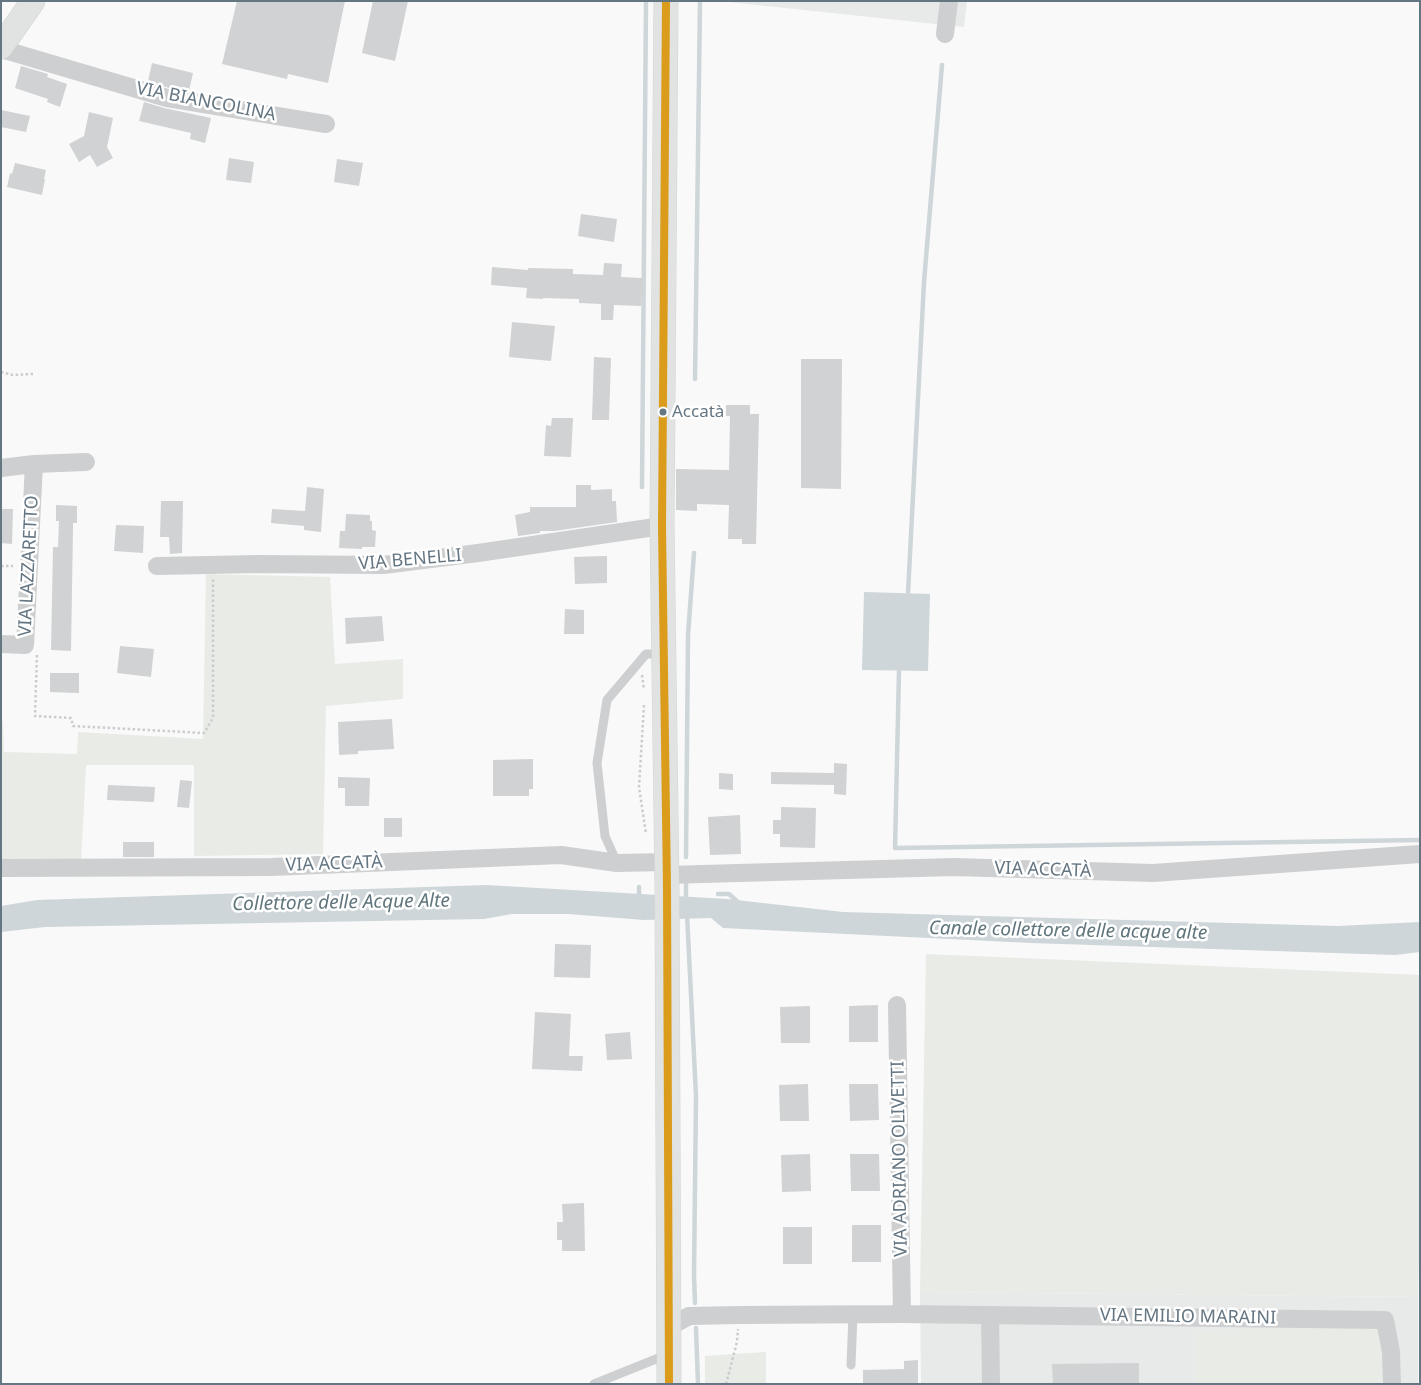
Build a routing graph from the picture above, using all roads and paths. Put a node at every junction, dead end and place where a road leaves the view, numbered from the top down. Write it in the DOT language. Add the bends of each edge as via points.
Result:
graph roads {
  1 [pos="33,1"];
  2 [pos="666,1"];
  3 [pos="949,1"];
  4 [pos="945,34"];
  5 [pos="1,48"];
  6 [pos="326,124"];
  7 [pos="1,372"];
  8 [pos="33,374"];
  9 [pos="86,462"];
  10 [pos="34,464"];
  11 [pos="1,468"];
  12 [pos="662,526"];
  13 [pos="1,566"];
  14 [pos="157,566"];
  15 [pos="213,566"];
  16 [pos="29,567"];
  17 [pos="1,644"];
  18 [pos="38,646"];
  19 [pos="662,654"];
  20 [pos="1420,854"];
  21 [pos="617,863"];
  22 [pos="1,868"];
  23 [pos="666,875"];
  24 [pos="897,1005"];
  25 [pos="854,1314"];
  26 [pos="902,1314"];
  27 [pos="739,1315"];
  28 [pos="990,1315"];
  29 [pos="668,1327"];
  30 [pos="669,1354"];
  31 [pos="851,1365"];
  32 [pos="594,1384"];
  33 [pos="669,1384"];
  34 [pos="726,1384"];
  35 [pos="990,1384"];
  36 [pos="1392,1384"];
  1 -- 5 [label="main road, VIA BIANCOLINA"];
  2 -- 12 [label="main road"];
  3 -- 4 [label="street"];
  5 -- 6 [label="street, VIA BIANCOLINA" via="167,98"];
  7 -- 8 [label="path" via="13,376"];
  9 -- 10 [label="street"];
  10 -- 11 [label="street"];
  10 -- 16 [label="street, VIA LAZZARETTO"];
  12 -- 15 [label="street, VIA BENELLI" via="384,565"];
  12 -- 19 [label="main road"];
  13 -- 16 [label="path"];
  14 -- 15 [label="street, VIA BENELLI"];
  15 -- 18 [label="path" via="213,718 204,733 73,726 71,718 35,716"];
  16 -- 17 [label="street, VIA LAZZARETTO" via="26,645"];
  19 -- 21 [label="lane" via="646,654 606,700 597,763 605,836"];
  19 -- 23 [label="main road"];
  20 -- 23 [label="street, VIA ACCATÀ" via="1153,873 954,867"];
  21 -- 22 [label="street, VIA ACCATÀ" via="561,855 272,867"];
  21 -- 23 [label="street, VIA ACCATÀ"];
  23 -- 29 [label="main road"];
  24 -- 26 [label="street, VIA ADRIANO OLIVETTI"];
  25 -- 26 [label="street, VIA EMILIO MARAINI"];
  25 -- 27 [label="street, VIA EMILIO MARAINI"];
  25 -- 31 [label="lane"];
  26 -- 28 [label="street, VIA EMILIO MARAINI"];
  27 -- 29 [label="street, VIA EMILIO MARAINI" via="689,1316"];
  27 -- 34 [label="path" via="737,1342"];
  28 -- 35 [label="street"];
  28 -- 36 [label="street, VIA EMILIO MARAINI" via="1385,1320 1392,1352"];
  29 -- 30 [label="main road"];
  30 -- 32 [label="lane"];
  30 -- 33 [label="main road"];
}
